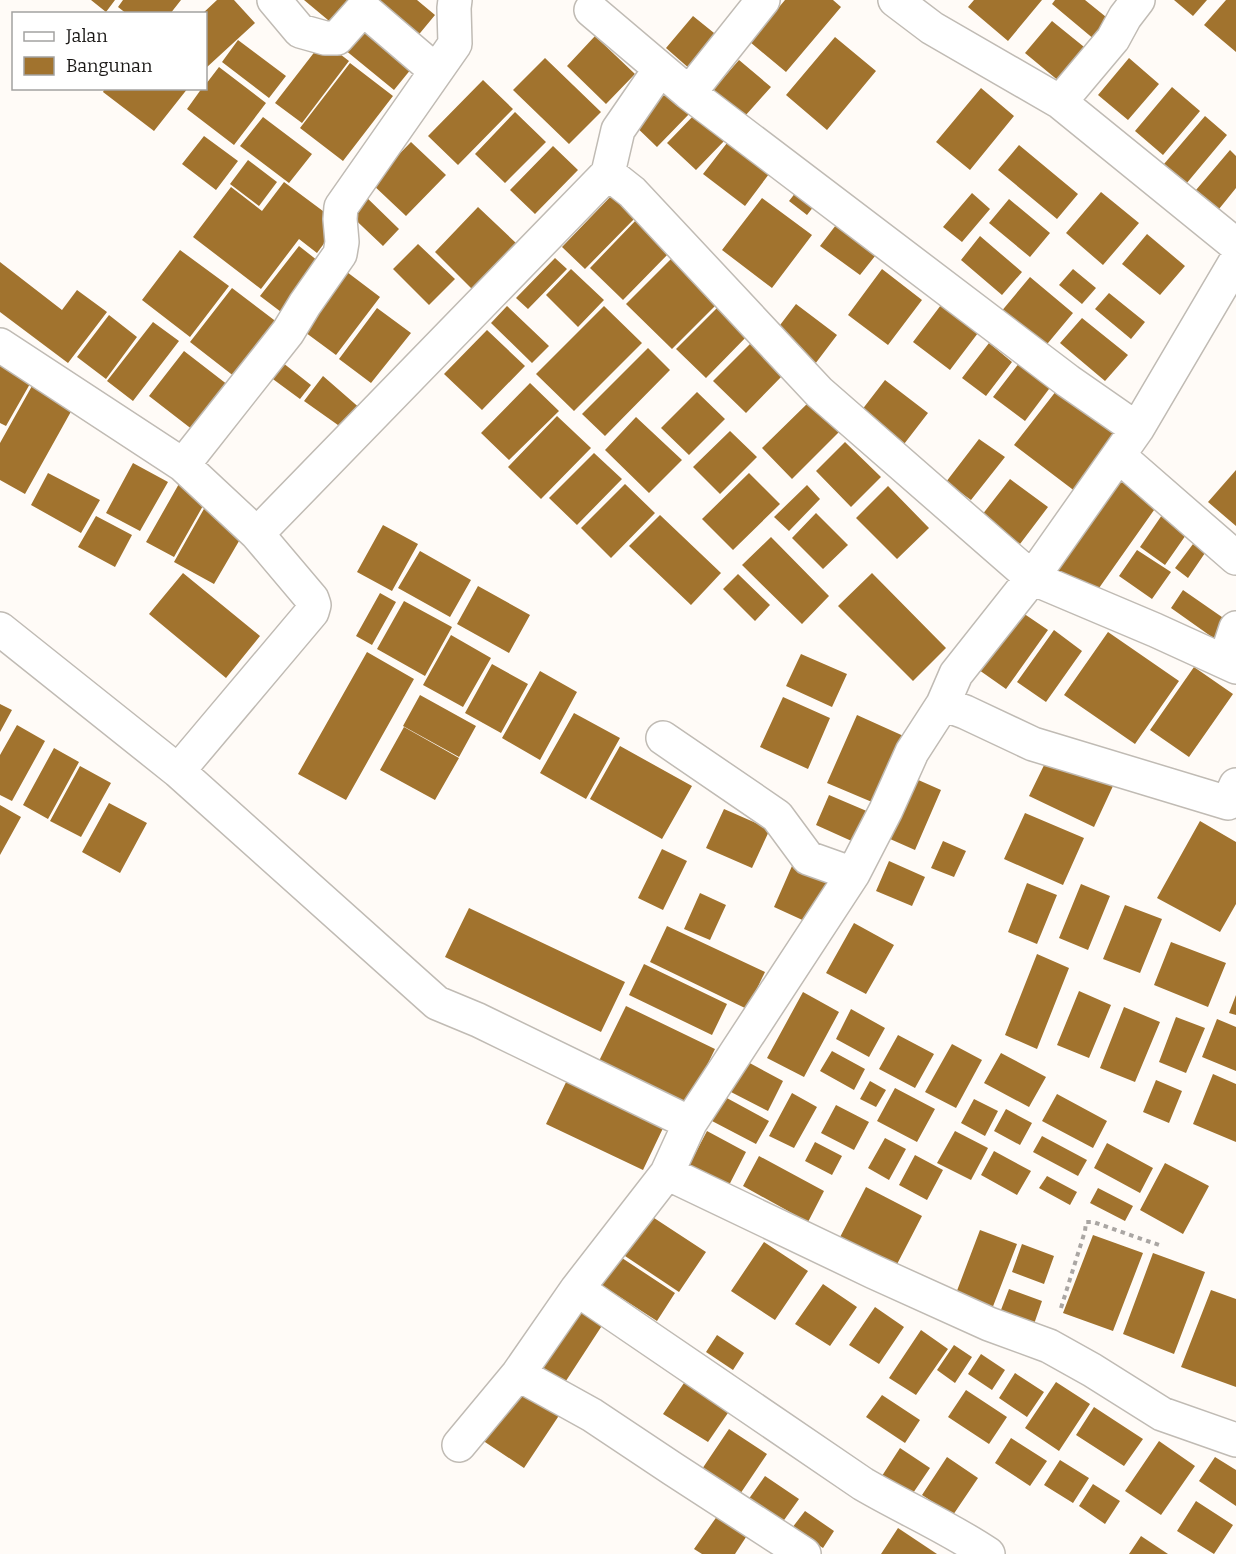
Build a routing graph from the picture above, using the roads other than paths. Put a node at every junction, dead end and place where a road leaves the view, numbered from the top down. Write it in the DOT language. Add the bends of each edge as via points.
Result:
graph roads {
  1 [pos="274,0"];
  2 [pos="455,0"];
  3 [pos="763,0"];
  4 [pos="895,0"];
  5 [pos="1123,6"];
  6 [pos="591,10"];
  7 [pos="660,69"];
  8 [pos="436,71"];
  9 [pos="689,93"];
  10 [pos="1060,102"];
  11 [pos="608,173"];
  12 [pos="1236,245"];
  13 [pos="1236,261"];
  14 [pos="0,345"];
  15 [pos="1137,429"];
  16 [pos="1119,456"];
  17 [pos="183,465"];
  18 [pos="257,534"];
  19 [pos="1236,558"];
  20 [pos="1032,578"];
  21 [pos="1236,628"];
  22 [pos="0,629"];
  23 [pos="1230,664"];
  24 [pos="943,704"];
  25 [pos="663,738"];
  26 [pos="178,771"];
  27 [pos="1233,798"];
  28 [pos="853,874"];
  29 [pos="690,1123"];
  30 [pos="667,1173"];
  31 [pos="577,1289"];
  32 [pos="518,1374"];
  33 [pos="1236,1440"];
  34 [pos="459,1445"];
  35 [pos="804,1554"];
  36 [pos="988,1554"];
  1 -- 8 [label="street" via="300,31 325,38 337,38 361,11 367,12"];
  2 -- 8 [label="street" via="455,44"];
  3 -- 9 [label="street"];
  4 -- 10 [label="street" via="932,28"];
  5 -- 10 [label="street" via="1113,39"];
  6 -- 7 [label="street"];
  7 -- 9 [label="street"];
  7 -- 11 [label="street" via="618,130"];
  8 -- 17 [label="street" via="341,207 340,254 288,332"];
  9 -- 15 [label="street"];
  10 -- 12 [label="street"];
  11 -- 18 [label="street"];
  11 -- 20 [label="street" via="632,192 819,392"];
  13 -- 15 [label="street"];
  14 -- 17 [label="street"];
  15 -- 16 [label="street"];
  16 -- 19 [label="street"];
  16 -- 20 [label="street"];
  17 -- 18 [label="street"];
  18 -- 26 [label="street" via="312,599 312,612"];
  20 -- 23 [label="street"];
  20 -- 24 [label="street" via="956,674"];
  21 -- 23 [label="street"];
  22 -- 26 [label="street"];
  24 -- 27 [label="street" via="1032,744"];
  24 -- 28 [label="street" via="912,752"];
  25 -- 28 [label="street" via="777,816 808,858"];
  26 -- 29 [label="street" via="437,1003"];
  28 -- 29 [label="street"];
  29 -- 30 [label="street"];
  30 -- 31 [label="street"];
  30 -- 33 [label="street" via="885,1277 1049,1346 1162,1414"];
  31 -- 32 [label="street"];
  31 -- 36 [label="street" via="863,1484"];
  32 -- 34 [label="street"];
  32 -- 35 [label="street" via="592,1415"];
}
